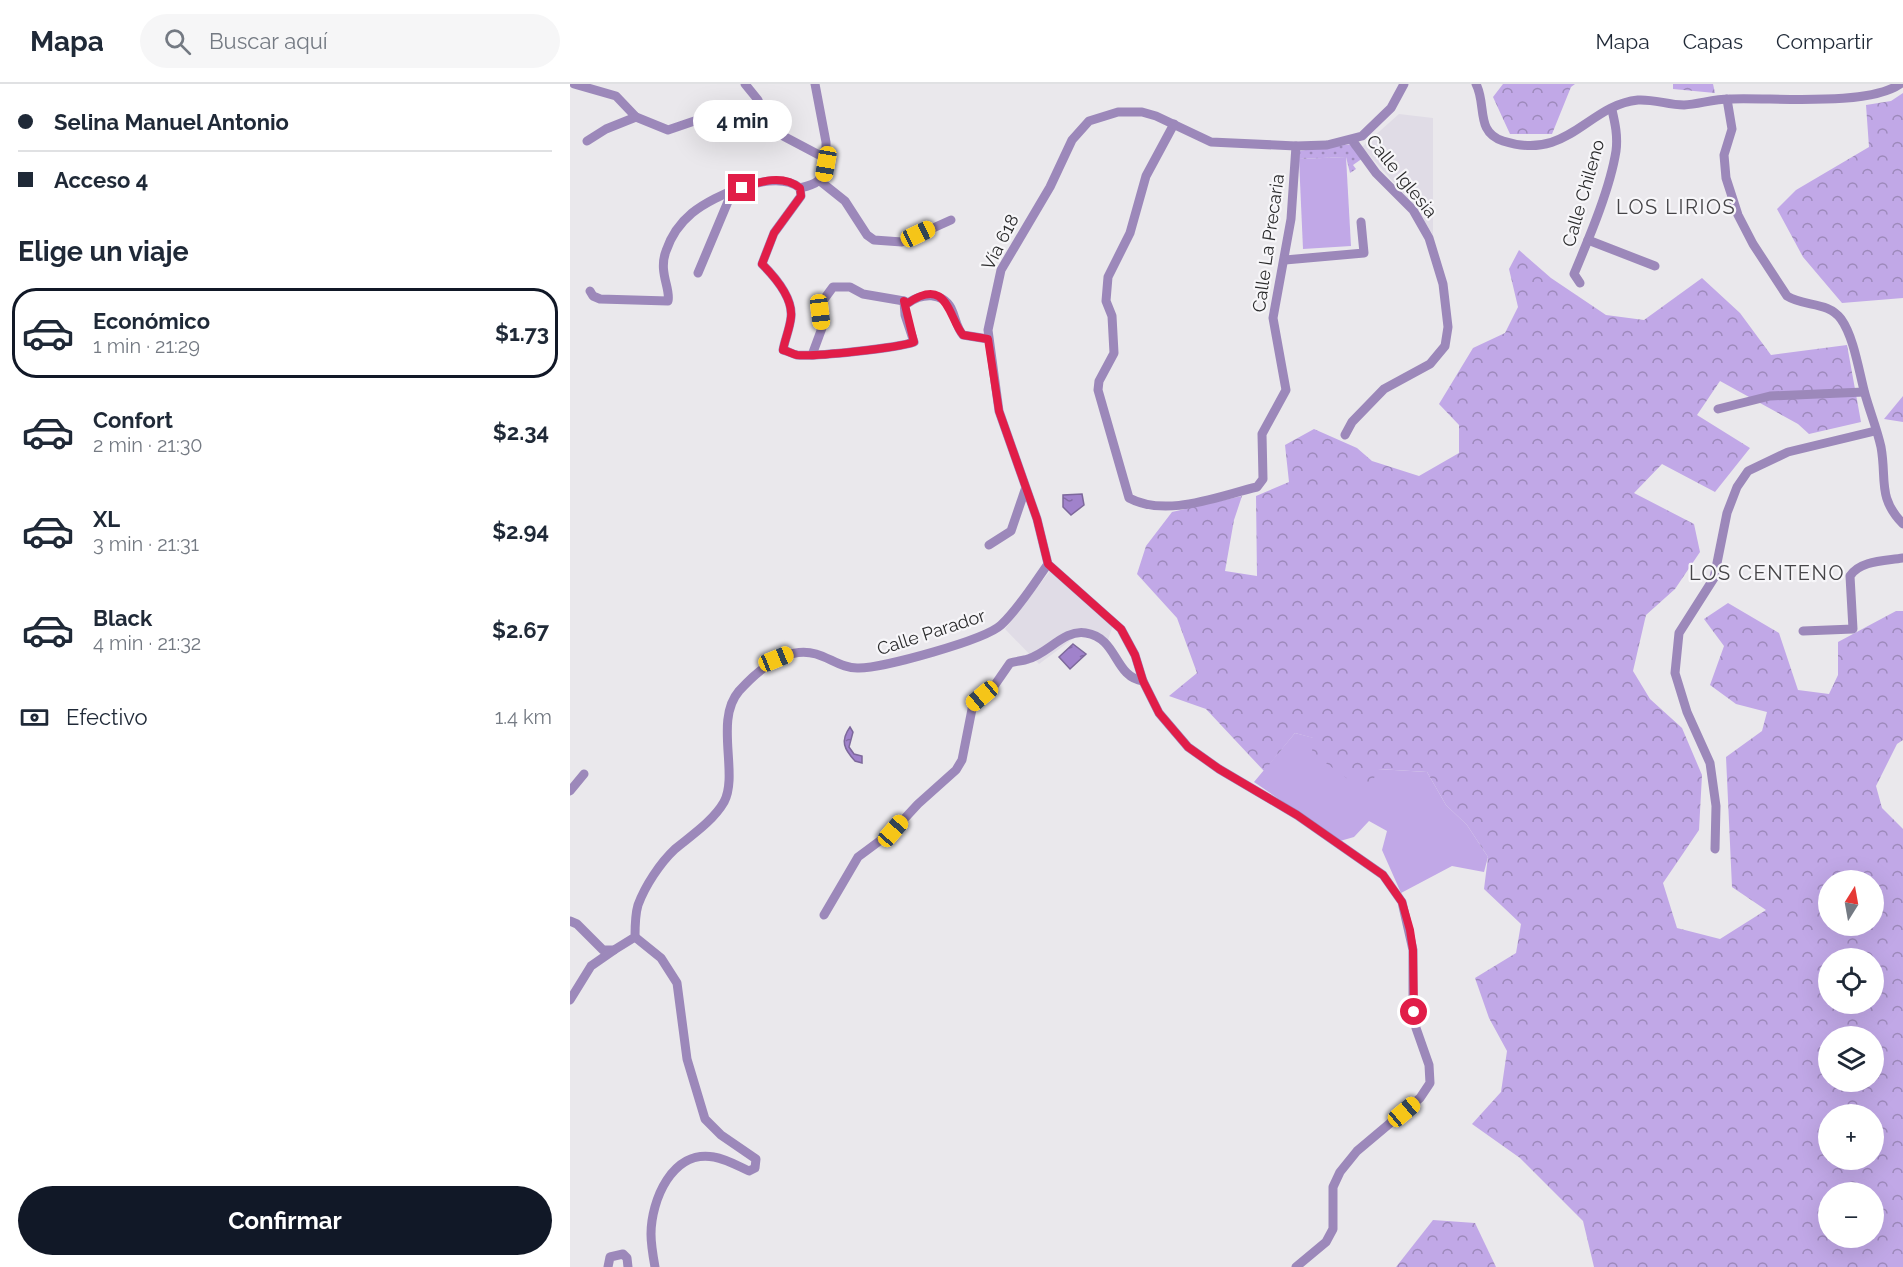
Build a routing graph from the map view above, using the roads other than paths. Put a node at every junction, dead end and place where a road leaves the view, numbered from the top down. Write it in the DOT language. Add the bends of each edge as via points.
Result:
graph roads {
  1 [pos="574,84"];
  2 [pos="746,84"];
  3 [pos="815,84"];
  4 [pos="1404,84"];
  5 [pos="1476,84"];
  6 [pos="1900,84"];
  7 [pos="1727,99"];
  8 [pos="1612,110"];
  9 [pos="636,117"];
  10 [pos="1174,124"];
  11 [pos="768,128"];
  12 [pos="1352,140"];
  13 [pos="587,141"];
  14 [pos="1296,146"];
  15 [pos="826,164"];
  16 [pos="820,181"];
  17 [pos="800,188"];
  18 [pos="732,192"];
  19 [pos="951,219"];
  20 [pos="1361,222"];
  21 [pos="1588,240"];
  22 [pos="1285,260"];
  23 [pos="1655,266"];
  24 [pos="698,273"];
  25 [pos="1580,283"];
  26 [pos="590,291"];
  27 [pos="904,301"];
  28 [pos="988,339"];
  29 [pos="812,355"];
  30 [pos="1864,392"];
  31 [pos="1718,409"];
  32 [pos="1875,431"];
  33 [pos="1345,435"];
  34 [pos="1025,490"];
  35 [pos="1903,524"];
  36 [pos="989,545"];
  37 [pos="1903,558"];
  38 [pos="1048,564"];
  39 [pos="1803,631"];
  40 [pos="1143,681"];
  41 [pos="584,774"];
  42 [pos="570,791"];
  43 [pos="1715,849"];
  44 [pos="824,915"];
  45 [pos="570,921"];
  46 [pos="635,937"];
  47 [pos="614,950"];
  48 [pos="570,1000"];
  49 [pos="608,1267"];
  50 [pos="628,1267"];
  51 [pos="655,1267"];
  52 [pos="1296,1267"];
  1 -- 9 [label="street" via="616,96"];
  2 -- 11 [label="street" via="758,100"];
  3 -- 15 [label="street"];
  4 -- 12 [label="street, Vía 618" via="1392,108 1375,126"];
  5 -- 8 [label="street" via="1487,132 1511,143 1536,146 1562,140"];
  6 -- 7 [label="street" via="1874,95"];
  7 -- 8 [label="street" via="1683,105 1641,100"];
  7 -- 30 [label="street" via="1732,129 1724,164 1738,215 1787,296 1830,309 1841,319"];
  8 -- 21 [label="street, Calle Chileno" via="1617,130 1616,151"];
  9 -- 11 [label="street" via="668,130 712,115"];
  9 -- 13 [label="street"];
  10 -- 14 [label="street, Vía 618" via="1211,142"];
  10 -- 22 [label="street, Calle La Precaria" via="1146,176 1130,233 1108,277 1106,301 1112,316 1114,353 1098,390 1129,498 1155,506 1173,506 1257,487 1263,479 1262,434 1286,390 1273,318"];
  10 -- 28 [label="street, Vía 618" via="1142,111 1118,112 1100,116 1079,130 1001,270"];
  11 -- 15 [label="street" via="810,148"];
  12 -- 14 [label="street, Vía 618"];
  12 -- 33 [label="street, Calle Iglesia" via="1413,210 1430,238 1443,284 1448,327 1444,346 1430,364 1384,389 1352,422"];
  14 -- 22 [label="street, Calle La Precaria"];
  15 -- 16 [label="street"];
  16 -- 17 [label="street"];
  16 -- 19 [label="street" via="844,201 874,240 902,242"];
  17 -- 18 [label="street" via="767,180"];
  17 -- 29 [label="street" via="801,196 774,233 762,264 789,302 791,317 783,350"];
  18 -- 24 [label="street"];
  18 -- 26 [label="street" via="694,211 671,239 663,260 668,301 600,299"];
  20 -- 22 [label="street" via="1364,253"];
  21 -- 23 [label="street"];
  21 -- 25 [label="street, Calle Chileno" via="1574,274"];
  27 -- 28 [label="street" via="908,303 920,296 940,297 951,309 963,335"];
  27 -- 29 [label="street" via="914,342 899,348"];
  27 -- 29 [label="street" via="863,294 850,287 833,287 822,302 822,328"];
  28 -- 34 [label="street, Vía 618" via="999,411"];
  30 -- 31 [label="street" via="1770,396"];
  30 -- 32 [label="street"];
  32 -- 35 [label="street" via="1881,447 1884,496"];
  32 -- 43 [label="street" via="1788,452 1748,471 1727,513 1714,578 1679,633 1676,673 1687,712 1710,763 1716,806"];
  34 -- 36 [label="street" via="1011,531"];
  34 -- 38 [label="street, Vía 618"];
  37 -- 39 [label="street" via="1854,569 1850,576 1853,629"];
  38 -- 40 [label="street" via="1121,629"];
  38 -- 46 [label="street, Calle Parador" via="999,627 899,663 870,668 847,667 803,651 788,654 776,659 738,692 730,713 724,802 657,871 637,906"];
  40 -- 44 [label="street" via="1125,674 1109,644 1088,633 1075,632 1029,659 1010,663 992,689 973,704 962,759 956,770 893,831 858,857"];
  40 -- 52 [label="street" via="1159,713 1188,747 1383,875 1402,902 1410,930 1416,1028 1431,1083 1420,1098 1357,1151 1340,1172 1334,1187 1333,1229 1326,1242"];
  41 -- 42 [label="street"];
  45 -- 47 [label="street" via="588,933 600,948"];
  46 -- 47 [label="street"];
  46 -- 51 [label="street" via="662,958 677,983 687,1059 705,1119 756,1159 755,1168 749,1171 702,1156 675,1170 656,1199 651,1234"];
  47 -- 48 [label="street" via="591,966"];
  49 -- 50 [label="street" via="610,1257 623,1254"];
}
